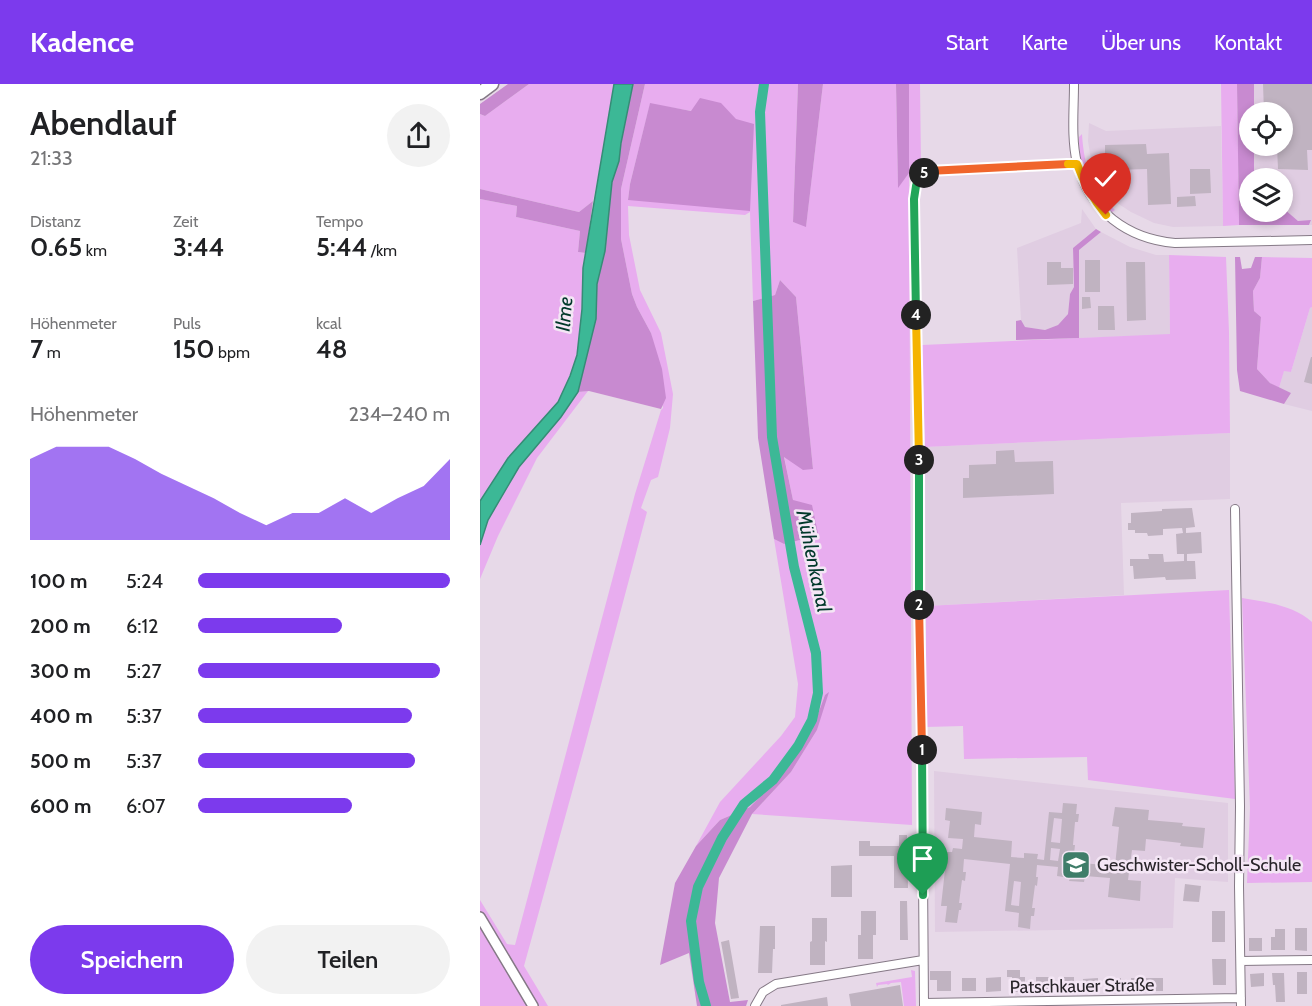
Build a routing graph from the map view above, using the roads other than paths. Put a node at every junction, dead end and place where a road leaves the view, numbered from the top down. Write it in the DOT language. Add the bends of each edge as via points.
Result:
graph roads {
  1 [pos="492,84"];
  2 [pos="1074,84"];
  3 [pos="480,93"];
  4 [pos="1077,164"];
  5 [pos="1312,240"];
  6 [pos="1234,509"];
  7 [pos="480,917"];
  8 [pos="923,960"];
  9 [pos="1312,960"];
  10 [pos="1241,961"];
  11 [pos="1241,1002"];
  12 [pos="924,1004"];
  13 [pos="533,1006"];
  14 [pos="755,1006"];
  1 -- 3 [label="main road"];
  2 -- 4 [label="street"];
  4 -- 5 [label="street" via="1092,198 1106,215 1147,238 1175,243"];
  4 -- 8 [label="street" via="928,171 919,176 916,186"];
  6 -- 10 [label="street"];
  7 -- 13 [label="street"];
  8 -- 12 [label="street"];
  8 -- 14 [label="street" via="776,984 763,992"];
  9 -- 10 [label="street"];
  10 -- 11 [label="street"];
  11 -- 12 [label="street, Patschkauer Straße"];
}
